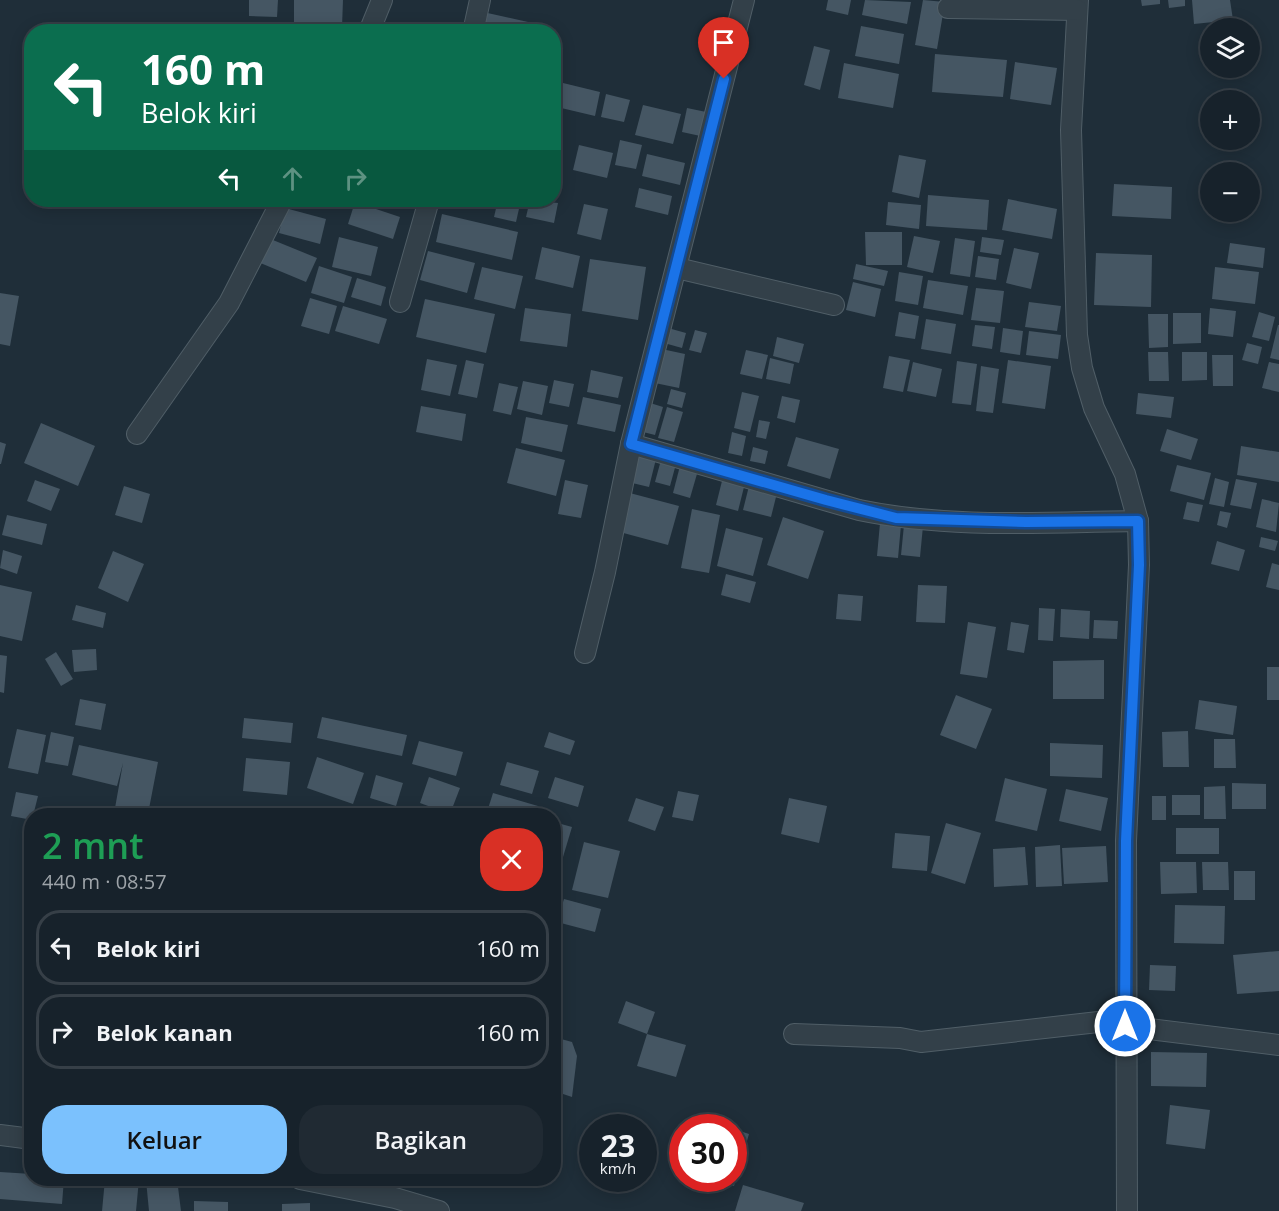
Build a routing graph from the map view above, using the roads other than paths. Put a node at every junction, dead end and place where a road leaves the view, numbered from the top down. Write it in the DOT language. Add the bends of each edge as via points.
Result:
graph roads {
  1 [pos="382,0"];
  2 [pos="480,0"];
  3 [pos="744,0"];
  4 [pos="1078,5"];
  5 [pos="948,8"];
  6 [pos="372,24"];
  7 [pos="475,24"];
  8 [pos="278,207"];
  9 [pos="427,207"];
  10 [pos="677,268"];
  11 [pos="400,302"];
  12 [pos="834,305"];
  13 [pos="137,434"];
  14 [pos="631,444"];
  15 [pos="1138,521"];
  16 [pos="585,653"];
  17 [pos="1125,1023"];
  18 [pos="794,1034"];
  19 [pos="1279,1045"];
  20 [pos="0,1135"];
  21 [pos="24,1138"];
  22 [pos="330,1186"];
  23 [pos="428,1209"];
  24 [pos="1128,1211"];
  1 -- 6 [label="street"];
  2 -- 7 [label="street"];
  3 -- 10 [label="street"];
  4 -- 5 [label="street"];
  4 -- 15 [label="street" via="1071,130 1077,335 1094,408 1125,474"];
  8 -- 13 [label="street" via="229,303"];
  9 -- 11 [label="street"];
  10 -- 12 [label="street"];
  10 -- 14 [label="street"];
  14 -- 15 [label="street" via="896,518"];
  14 -- 16 [label="street"];
  15 -- 17 [label="street" via="1126,841"];
  17 -- 18 [label="street" via="921,1042"];
  17 -- 19 [label="street"];
  17 -- 24 [label="street"];
  20 -- 21 [label="street"];
  22 -- 23 [label="street"];
}
